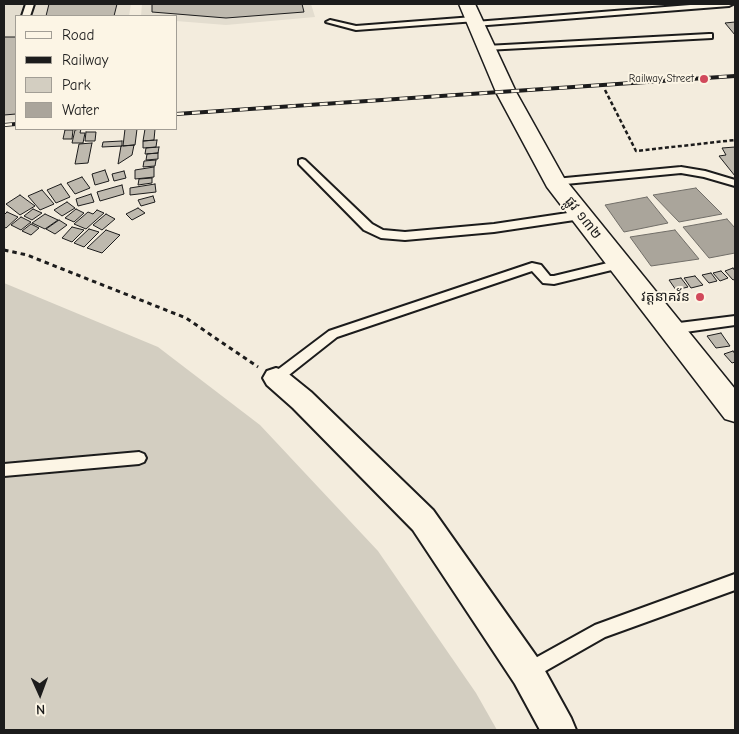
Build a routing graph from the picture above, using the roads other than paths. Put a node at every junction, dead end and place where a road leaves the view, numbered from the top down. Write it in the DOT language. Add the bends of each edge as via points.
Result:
graph roads {
  1 [pos="730,4"];
  2 [pos="472,16"];
  3 [pos="330,22"];
  4 [pos="708,36"];
  5 [pos="486,48"];
  6 [pos="302,162"];
  7 [pos="555,182"];
  8 [pos="735,183"];
  9 [pos="580,215"];
  10 [pos="620,264"];
  11 [pos="735,320"];
  12 [pos="671,329"];
  13 [pos="276,378"];
  14 [pos="735,410"];
  15 [pos="139,458"];
  16 [pos="4,470"];
  17 [pos="735,582"];
  18 [pos="527,672"];
  19 [pos="559,730"];
  1 -- 2 [label="lane"];
  2 -- 3 [label="lane" via="356,28"];
  2 -- 5 [label="street, ផ្លូវ ១៣២"];
  4 -- 5 [label="lane"];
  5 -- 7 [label="street, ផ្លូវ ១៣២"];
  6 -- 9 [label="lane" via="368,227 381,234 404,236 494,228"];
  7 -- 8 [label="lane" via="681,170"];
  7 -- 9 [label="street, ផ្លូវ ១៣២"];
  9 -- 10 [label="street, ផ្លូវ ១៣២"];
  10 -- 12 [label="street, ផ្លូវ ១៣២"];
  10 -- 13 [label="lane" via="554,280 547,280 537,268 532,267 333,334"];
  11 -- 12 [label="lane"];
  12 -- 14 [label="street, ផ្លូវ ១៣២"];
  13 -- 18 [label="street" via="423,520"];
  15 -- 16 [label="lane"];
  17 -- 18 [label="lane" via="601,630"];
  18 -- 19 [label="street"];
}
